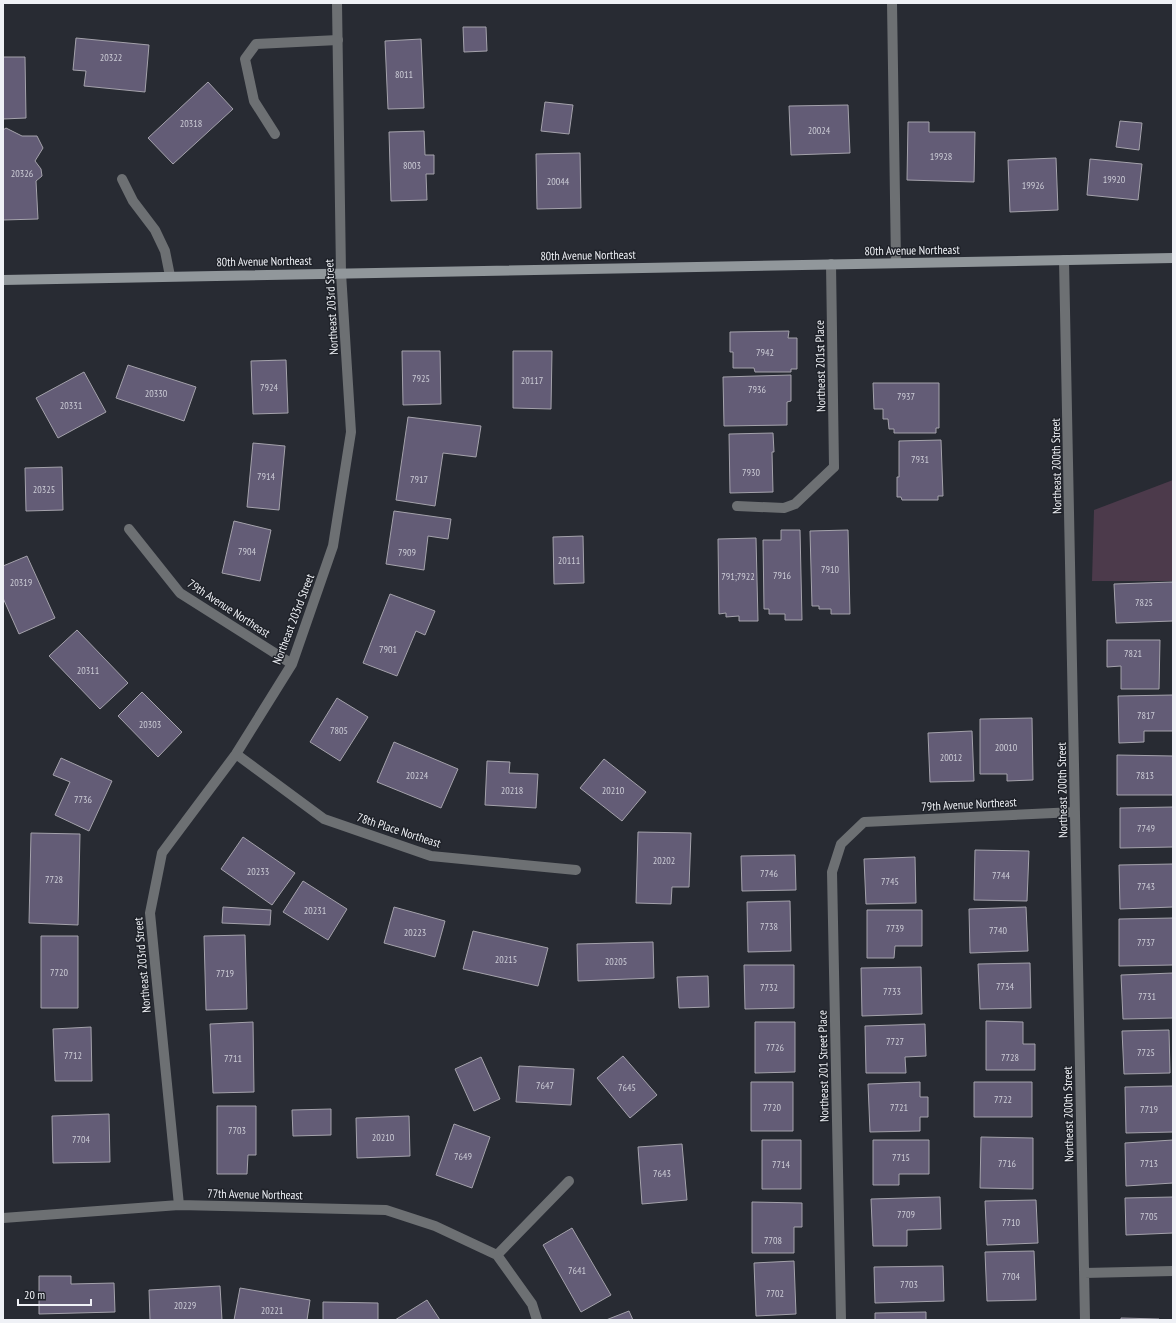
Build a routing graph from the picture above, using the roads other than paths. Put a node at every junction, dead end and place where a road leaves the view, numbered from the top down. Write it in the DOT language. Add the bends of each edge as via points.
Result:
graph roads {
  1 [pos="337,3"];
  2 [pos="892,3"];
  3 [pos="338,40"];
  4 [pos="276,134"];
  5 [pos="122,179"];
  6 [pos="1173,258"];
  7 [pos="1064,260"];
  8 [pos="896,263"];
  9 [pos="831,264"];
  10 [pos="341,273"];
  11 [pos="170,276"];
  12 [pos="3,280"];
  13 [pos="737,506"];
  14 [pos="129,529"];
  15 [pos="292,664"];
  16 [pos="236,754"];
  17 [pos="1075,812"];
  18 [pos="864,822"];
  19 [pos="576,870"];
  20 [pos="569,1181"];
  21 [pos="179,1206"];
  22 [pos="3,1218"];
  23 [pos="497,1255"];
  24 [pos="1173,1271"];
  25 [pos="1084,1273"];
  26 [pos="537,1320"];
  27 [pos="840,1320"];
  28 [pos="1085,1320"];
  1 -- 3 [label="street, Northeast 203rd Street"];
  2 -- 8 [label="street"];
  3 -- 4 [label="street" via="256,44 245,59 254,101"];
  3 -- 10 [label="street, Northeast 203rd Street"];
  5 -- 11 [label="street" via="133,201 156,230 165,251"];
  6 -- 7 [label="main road, 80th Avenue Northeast"];
  7 -- 8 [label="main road, 80th Avenue Northeast"];
  7 -- 17 [label="street, Northeast 200th Street"];
  8 -- 9 [label="main road, 80th Avenue Northeast"];
  9 -- 10 [label="main road, 80th Avenue Northeast"];
  9 -- 13 [label="street, Northeast 201st Place" via="834,467 795,504 784,508"];
  10 -- 11 [label="main road, 80th Avenue Northeast"];
  10 -- 15 [label="street, Northeast 203rd Street" via="351,432 333,546"];
  11 -- 12 [label="main road, 80th Avenue Northeast"];
  14 -- 15 [label="street, 79th Avenue Northeast" via="180,593"];
  15 -- 16 [label="street, Northeast 203rd Street"];
  16 -- 19 [label="street, 78th Place Northeast" via="324,819 431,856"];
  16 -- 21 [label="street, Northeast 203rd Street" via="162,853 150,913"];
  17 -- 18 [label="street, 79th Avenue Northeast"];
  17 -- 25 [label="street, Northeast 200th Street"];
  18 -- 27 [label="street, Northeast 201 Street Place" via="842,844 832,872"];
  20 -- 23 [label="street"];
  21 -- 22 [label="street, 77th Avenue Northeast"];
  21 -- 23 [label="street, 77th Avenue Northeast" via="386,1210 435,1226"];
  23 -- 26 [label="street" via="532,1304"];
  24 -- 25 [label="street"];
  25 -- 28 [label="street, Northeast 200th Street"];
}
